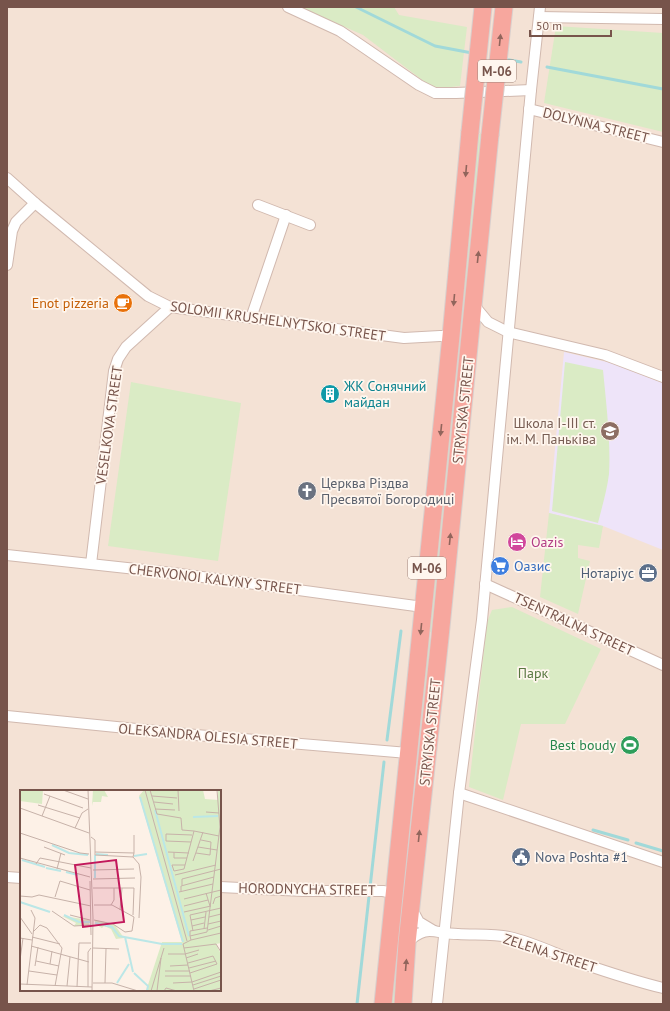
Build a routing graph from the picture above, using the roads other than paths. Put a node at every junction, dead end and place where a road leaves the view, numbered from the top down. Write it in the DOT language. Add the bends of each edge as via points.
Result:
graph roads {
  1 [pos="288,7"];
  2 [pos="483,7"];
  3 [pos="504,7"];
  4 [pos="540,12"];
  5 [pos="663,18"];
  6 [pos="531,90"];
  7 [pos="529,109"];
  8 [pos="663,142"];
  9 [pos="7,178"];
  10 [pos="35,203"];
  11 [pos="258,205"];
  12 [pos="286,215"];
  13 [pos="310,225"];
  14 [pos="7,265"];
  15 [pos="474,301"];
  16 [pos="170,307"];
  17 [pos="250,318"];
  18 [pos="488,322"];
  19 [pos="508,332"];
  20 [pos="450,336"];
  21 [pos="469,343"];
  22 [pos="663,377"];
  23 [pos="7,555"];
  24 [pos="91,564"];
  25 [pos="485,584"];
  26 [pos="423,606"];
  27 [pos="663,666"];
  28 [pos="7,716"];
  29 [pos="408,753"];
  30 [pos="459,793"];
  31 [pos="663,862"];
  32 [pos="7,877"];
  33 [pos="20,878"];
  34 [pos="221,887"];
  35 [pos="393,893"];
  36 [pos="411,906"];
  37 [pos="438,932"];
  38 [pos="407,943"];
  39 [pos="663,988"];
  40 [pos="382,1004"];
  41 [pos="403,1004"];
  42 [pos="437,1004"];
  1 -- 6 [label="street" via="340,31 419,85 435,93"];
  2 -- 20 [label="highway, STRYISKA STREET / М-06, one-way, bridge"];
  15 -- 3 [label="highway, STRYISKA STREET / М-06, one-way, bridge"];
  4 -- 5 [label="street"];
  4 -- 6 [label="street"];
  6 -- 7 [label="street"];
  7 -- 8 [label="street, DOLYNNA STREET"];
  7 -- 19 [label="street"];
  9 -- 10 [label="street, SOLOMII KRUSHELNYTSKOI STREET"];
  10 -- 14 [label="street" via="16,222 12,231"];
  10 -- 16 [label="street, SOLOMII KRUSHELNYTSKOI STREET" via="148,296"];
  11 -- 12 [label="street"];
  12 -- 13 [label="street"];
  12 -- 17 [label="street"];
  15 -- 18 [label="street"];
  15 -- 21 [label="highway, STRYISKA STREET / М-06"];
  16 -- 17 [label="street, SOLOMII KRUSHELNYTSKOI STREET"];
  16 -- 24 [label="street, VESELKOVA STREET" via="126,347 114,371"];
  17 -- 20 [label="street, SOLOMII KRUSHELNYTSKOI STREET" via="404,338"];
  18 -- 19 [label="street"];
  18 -- 21 [label="street" via="475,329"];
  19 -- 22 [label="street" via="604,355"];
  19 -- 25 [label="street"];
  20 -- 26 [label="highway, STRYISKA STREET / М-06, one-way"];
  36 -- 21 [label="highway, STRYISKA STREET / М-06, one-way" via="440,645"];
  23 -- 24 [label="street, CHERVONOI KALYNY STREET"];
  24 -- 26 [label="street, CHERVONOI KALYNY STREET"];
  25 -- 27 [label="street, TSENTRALNA STREET"];
  25 -- 30 [label="street"];
  26 -- 29 [label="highway, STRYISKA STREET / М-06, one-way"];
  28 -- 29 [label="street, OLEKSANDRA OLESIA STREET"];
  29 -- 35 [label="highway, STRYISKA STREET / М-06"];
  30 -- 31 [label="street"];
  30 -- 37 [label="street"];
  32 -- 33 [label="street"];
  34 -- 35 [label="street, HORODNYCHA STREET"];
  35 -- 40 [label="highway, STRYISKA STREET / М-06"];
  36 -- 37 [label="street" via="419,922"];
  36 -- 38 [label="highway, STRYISKA STREET / М-06"];
  37 -- 38 [label="street, ZELENA STREET" via="420,932"];
  37 -- 39 [label="street, ZELENA STREET" via="509,937 575,961"];
  37 -- 42 [label="street"];
  41 -- 38 [label="highway, STRYISKA STREET / М-06, one-way"];
}
